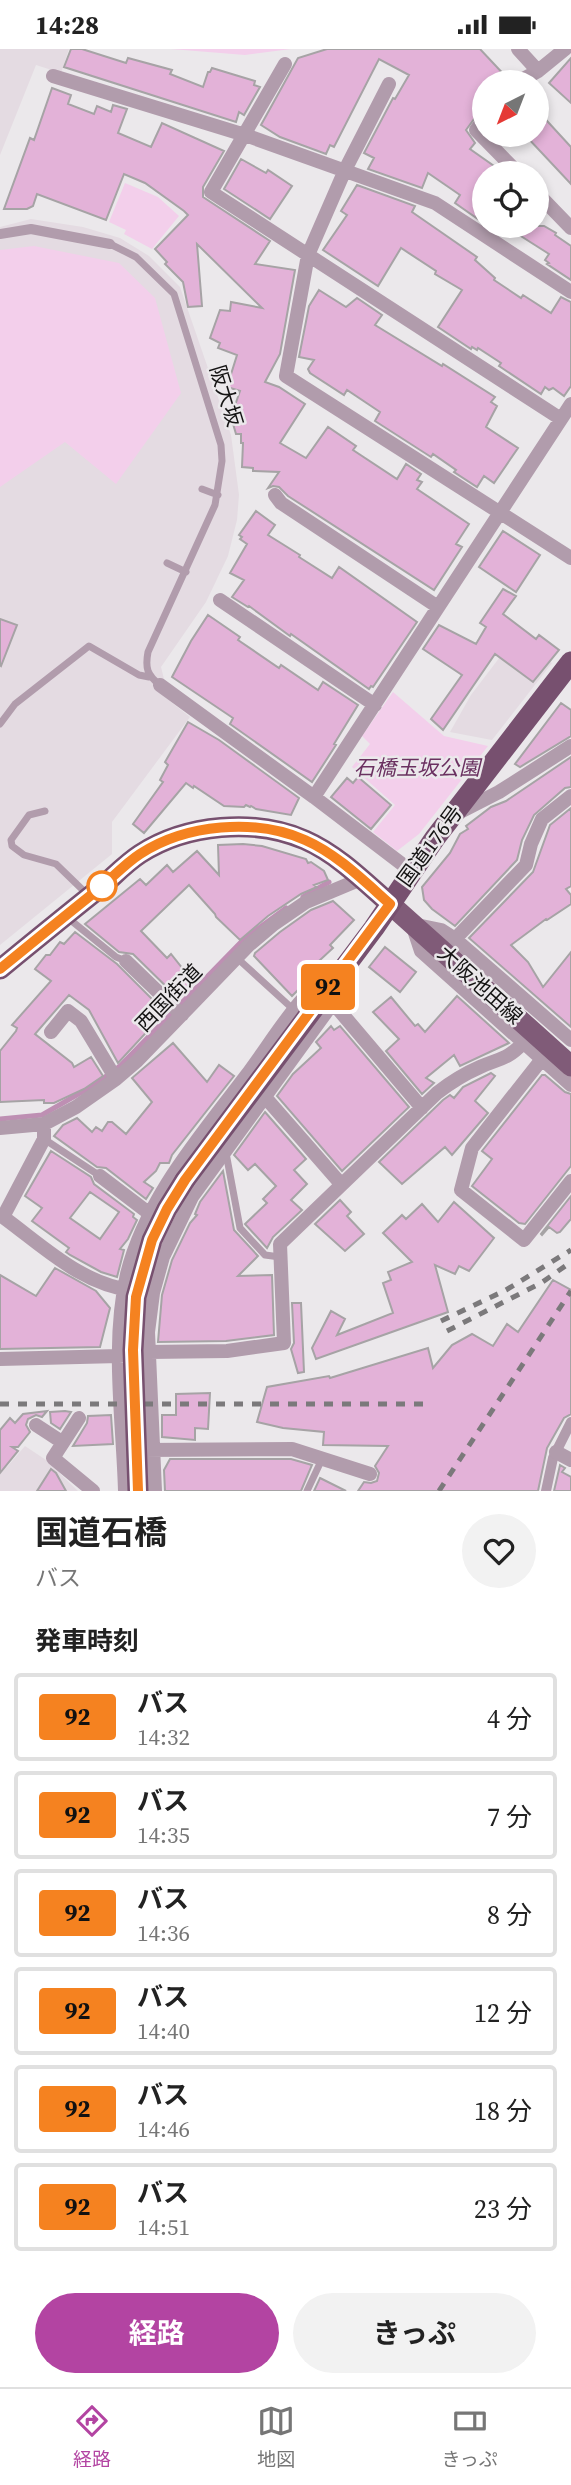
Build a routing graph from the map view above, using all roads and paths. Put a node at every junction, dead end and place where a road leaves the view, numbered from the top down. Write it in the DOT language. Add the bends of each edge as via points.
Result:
graph roads {
  1 [pos="518,49"];
  2 [pos="566,53"];
  3 [pos="285,64"];
  4 [pos="536,70"];
  5 [pos="541,70"];
  6 [pos="53,76"];
  7 [pos="389,84"];
  8 [pos="245,135"];
  9 [pos="493,147"];
  10 [pos="507,161"];
  11 [pos="345,170"];
  12 [pos="549,205"];
  13 [pos="571,228"];
  14 [pos="0,234"];
  15 [pos="110,243"];
  16 [pos="308,255"];
  17 [pos="571,292"];
  18 [pos="571,404"];
  19 [pos="561,419"];
  20 [pos="202,489"];
  21 [pos="218,495"];
  22 [pos="275,495"];
  23 [pos="498,513"];
  24 [pos="571,558"];
  25 [pos="167,563"];
  26 [pos="186,572"];
  27 [pos="220,600"];
  28 [pos="438,607"];
  29 [pos="571,662"];
  30 [pos="154,681"];
  31 [pos="375,705"];
  32 [pos="0,723"];
  33 [pos="571,746"];
  34 [pos="571,796"];
  35 [pos="314,797"];
  36 [pos="45,811"];
  37 [pos="452,816"];
  38 [pos="411,871"];
  39 [pos="361,879"];
  40 [pos="89,897"];
  41 [pos="390,904"];
  42 [pos="65,916"];
  43 [pos="412,924"];
  44 [pos="455,939"];
  45 [pos="237,958"];
  46 [pos="126,961"];
  47 [pos="348,961"];
  48 [pos="0,969"];
  49 [pos="333,1003"];
  50 [pos="177,1010"];
  51 [pos="294,1010"];
  52 [pos="51,1033"];
  53 [pos="571,1040"];
  54 [pos="536,1047"];
  55 [pos="571,1066"];
  56 [pos="113,1074"];
  57 [pos="571,1085"];
  58 [pos="265,1097"];
  59 [pos="422,1108"];
  60 [pos="0,1128"];
  61 [pos="44,1131"];
  62 [pos="225,1149"];
  63 [pos="100,1176"];
  64 [pos="571,1181"];
  65 [pos="341,1184"];
  66 [pos="148,1219"];
  67 [pos="172,1235"];
  68 [pos="280,1257"];
  69 [pos="125,1290"];
  70 [pos="153,1293"];
  71 [pos="149,1352"];
  72 [pos="119,1356"];
  73 [pos="0,1359"];
  74 [pos="79,1418"];
  75 [pos="571,1422"];
  76 [pos="36,1425"];
  77 [pos="62,1443"];
  78 [pos="123,1450"];
  79 [pos="152,1450"];
  80 [pos="554,1455"];
  81 [pos="322,1459"];
  82 [pos="571,1460"];
  83 [pos="153,1472"];
  84 [pos="124,1473"];
  85 [pos="369,1474"];
  86 [pos="92,1491"];
  87 [pos="125,1491"];
  88 [pos="138,1491"];
  89 [pos="155,1491"];
  90 [pos="307,1491"];
  91 [pos="546,1491"];
  1 -- 4 [label="street"];
  2 -- 5 [label="street"];
  3 -- 8 [label="street"];
  6 -- 8 [label="street"];
  7 -- 11 [label="street"];
  8 -- 11 [label="street"];
  8 -- 16 [label="street" via="211,192"];
  9 -- 10 [label="street"];
  11 -- 16 [label="street"];
  11 -- 17 [label="street" via="435,203"];
  12 -- 13 [label="street"];
  14 -- 15 [label="street, 阪大坂" via="31,229"];
  15 -- 21 [label="lane, 阪大坂" via="136,257 174,293 221,445"];
  16 -- 19 [label="street"];
  16 -- 23 [label="street" via="286,376"];
  18 -- 19 [label="street"];
  19 -- 23 [label="street"];
  20 -- 21 [label="lane"];
  21 -- 26 [label="lane, 阪大坂"];
  22 -- 28 [label="street"];
  23 -- 24 [label="street"];
  23 -- 28 [label="street"];
  25 -- 26 [label="lane"];
  26 -- 30 [label="lane, 阪大坂" via="148,652 146,664"];
  27 -- 31 [label="street"];
  28 -- 31 [label="street"];
  29 -- 37 [label="highway, 国道176号"];
  30 -- 32 [label="lane" via="89,646 15,704"];
  30 -- 35 [label="street"];
  31 -- 35 [label="street"];
  33 -- 37 [label="street"];
  34 -- 44 [label="street" via="542,819 527,865"];
  35 -- 38 [label="street"];
  36 -- 40 [label="lane" via="29,815 11,840 12,846 24,855 56,864"];
  37 -- 38 [label="highway, 国道176号"];
  38 -- 41 [label="highway, 国道176号"];
  39 -- 40 [label="highway" via="305,840 277,831 221,828 169,839 140,854"];
  39 -- 41 [label="highway"];
  39 -- 45 [label="street, 西国街道" via="306,902"];
  40 -- 42 [label="highway"];
  41 -- 43 [label="main road, 大阪池田線"];
  41 -- 47 [label="highway, 国道176号"];
  42 -- 46 [label="lane"];
  42 -- 48 [label="highway"];
  43 -- 44 [label="street" via="441,929"];
  43 -- 54 [label="main road, 大阪池田線"];
  44 -- 53 [label="street"];
  45 -- 50 [label="street, 西国街道"];
  45 -- 51 [label="lane"];
  46 -- 50 [label="street"];
  47 -- 49 [label="street" via="344,989"];
  47 -- 51 [label="street" via="325,976"];
  47 -- 88 [label="highway, 国道176号, bridge" via="185,1180 152,1240 136,1297 133,1350"];
  49 -- 58 [label="street"];
  49 -- 59 [label="street"];
  50 -- 56 [label="street, 西国街道"];
  51 -- 66 [label="street" via="170,1179"];
  52 -- 56 [label="street" via="68,1011 81,1021"];
  54 -- 55 [label="main road, 大阪池田線"];
  54 -- 57 [label="street"];
  54 -- 59 [label="street" via="456,1078"];
  54 -- 64 [label="street" via="472,1148 461,1190 524,1240"];
  56 -- 61 [label="street, 西国街道"];
  58 -- 62 [label="street"];
  58 -- 65 [label="street"];
  59 -- 65 [label="street"];
  60 -- 61 [label="street, 西国街道"];
  61 -- 63 [label="lane"];
  61 -- 69 [label="street" via="3,1217 79,1274"];
  62 -- 67 [label="street"];
  62 -- 68 [label="lane" via="240,1228 265,1255"];
  63 -- 66 [label="street"];
  65 -- 68 [label="street" via="280,1244"];
  66 -- 67 [label="street"];
  66 -- 69 [label="street"];
  67 -- 70 [label="street"];
  68 -- 71 [label="street" via="284,1343 227,1351"];
  69 -- 70 [label="street"];
  69 -- 72 [label="street"];
  70 -- 71 [label="street"];
  71 -- 72 [label="street"];
  71 -- 79 [label="street"];
  72 -- 73 [label="street"];
  72 -- 78 [label="street"];
  74 -- 77 [label="street"];
  75 -- 80 [label="street"];
  76 -- 77 [label="street"];
  77 -- 86 [label="street" via="53,1458"];
  78 -- 79 [label="street"];
  78 -- 84 [label="street"];
  79 -- 81 [label="street" via="292,1449"];
  79 -- 83 [label="street"];
  80 -- 82 [label="street"];
  80 -- 91 [label="street"];
  81 -- 85 [label="street"];
  81 -- 90 [label="lane"];
  83 -- 84 [label="street"];
  83 -- 89 [label="street"];
  84 -- 87 [label="street"];
}
